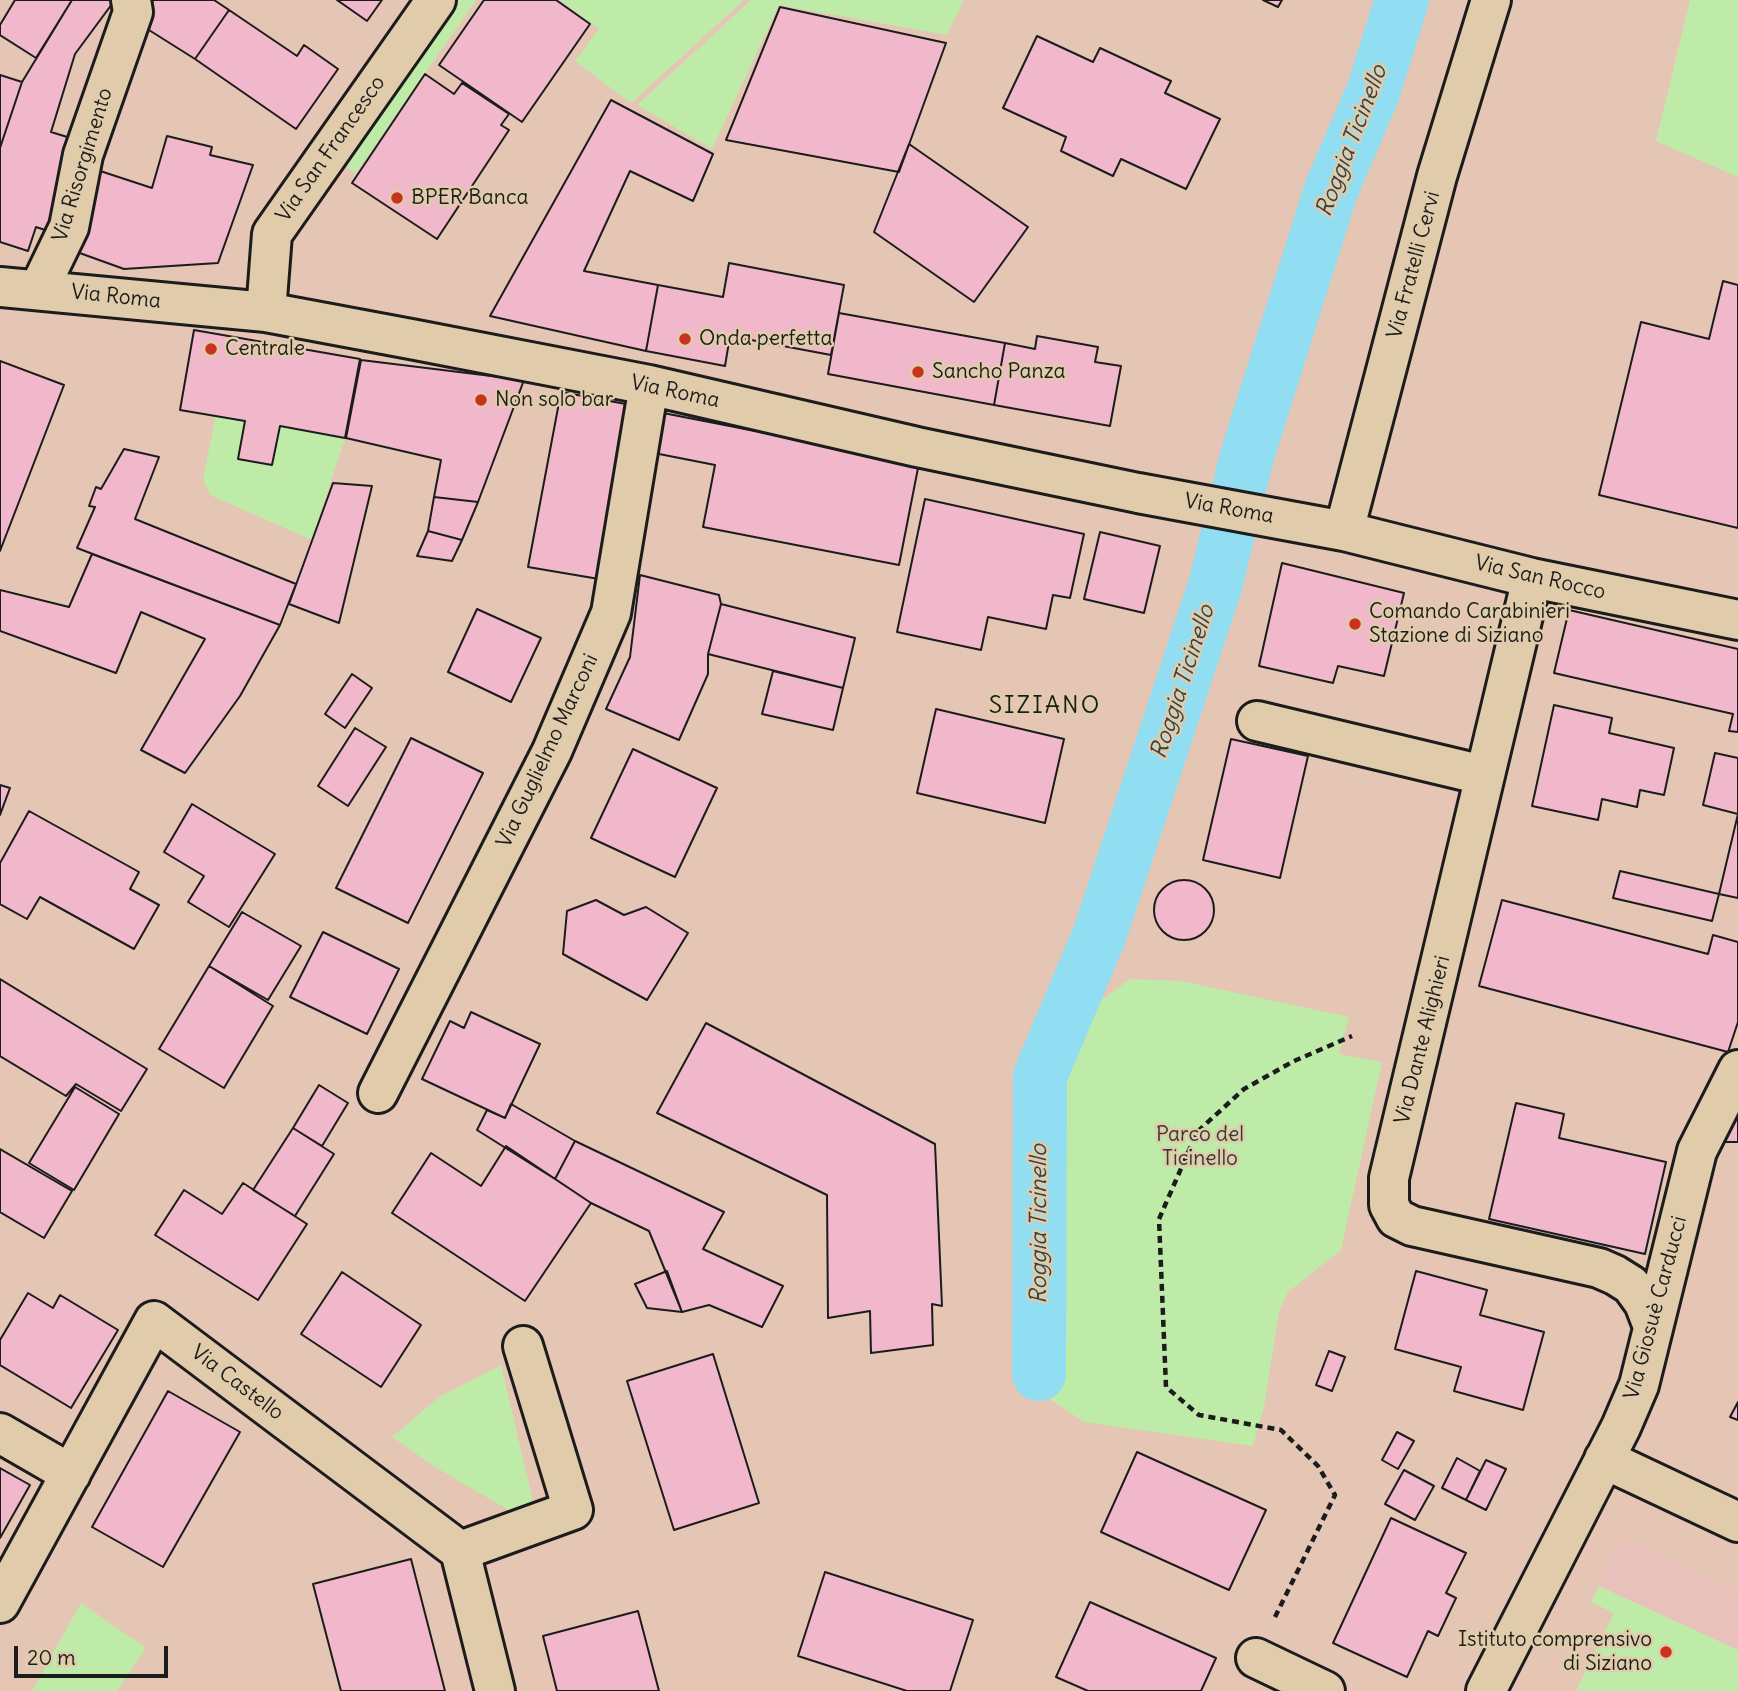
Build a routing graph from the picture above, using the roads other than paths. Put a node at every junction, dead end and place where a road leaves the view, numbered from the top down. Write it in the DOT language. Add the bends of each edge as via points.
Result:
graph roads {
  1 [pos="131,0"];
  2 [pos="436,0"];
  3 [pos="1491,0"];
  4 [pos="0,287"];
  5 [pos="39,289"];
  6 [pos="266,312"];
  7 [pos="649,385"];
  8 [pos="1344,531"];
  9 [pos="1532,578"];
  10 [pos="1738,620"];
  11 [pos="1257,722"];
  12 [pos="1483,775"];
  13 [pos="1738,1070"];
  14 [pos="378,1093"];
  15 [pos="1652,1324"];
  16 [pos="523,1346"];
  17 [pos="0,1433"];
  18 [pos="1604,1459"];
  19 [pos="71,1474"];
  20 [pos="1738,1522"];
  21 [pos="460,1551"];
  22 [pos="0,1603"];
  23 [pos="1256,1658"];
  24 [pos="495,1691"];
  25 [pos="1325,1691"];
  26 [pos="1486,1691"];
  1 -- 5 [label="street, Via Risorgimento" via="133,12 83,155 69,227"];
  2 -- 6 [label="street, Via San Francesco" via="272,234"];
  3 -- 8 [label="street, Via Fratelli Cervi" via="1437,176"];
  4 -- 5 [label="street, Via Roma"];
  5 -- 6 [label="street, Via Roma"];
  6 -- 7 [label="street, Via Roma"];
  7 -- 8 [label="street, Via Roma" via="917,447"];
  7 -- 14 [label="street, Via Guglielmo Marconi" via="611,613 552,751"];
  8 -- 9 [label="street, Via San Rocco"];
  9 -- 10 [label="street, Via San Rocco"];
  9 -- 12 [label="street, Via Dante Alighieri"];
  11 -- 12 [label="street"];
  12 -- 15 [label="street, Via Dante Alighieri" via="1389,1178 1389,1205 1396,1218 1412,1226 1615,1275 1631,1285"];
  13 -- 15 [label="street, Via Giosuè Carducci" via="1697,1151"];
  15 -- 18 [label="street, Via Giosuè Carducci" via="1639,1385"];
  16 -- 21 [label="street" via="573,1510"];
  17 -- 19 [label="street"];
  18 -- 20 [label="street"];
  18 -- 26 [label="street, Via Giosuè Carducci"];
  19 -- 21 [label="street, Via Castello" via="154,1321"];
  19 -- 22 [label="street, Via Castello"];
  21 -- 24 [label="street"];
  23 -- 25 [label="street"];
}
